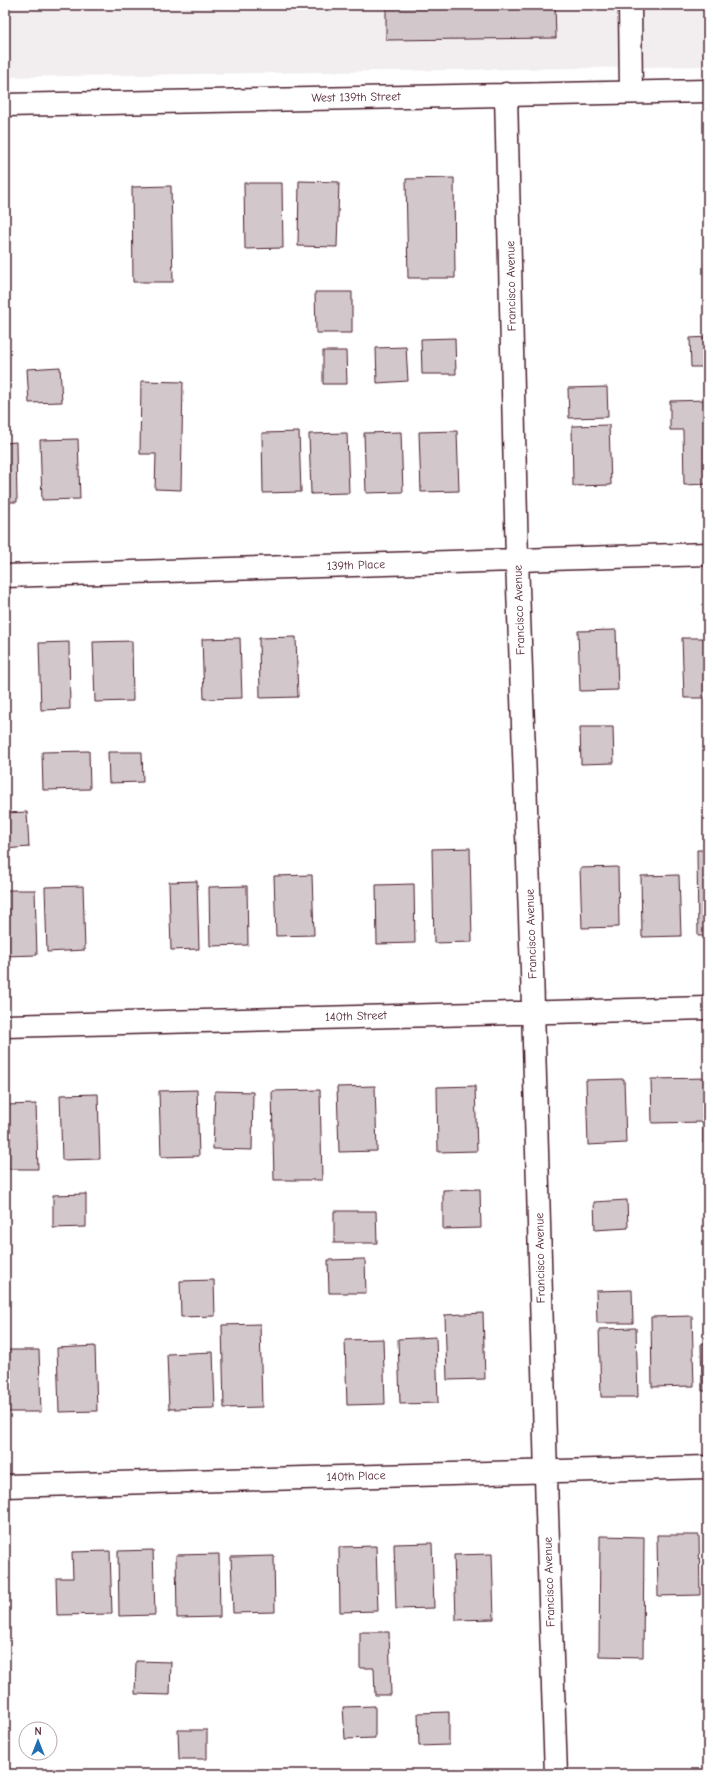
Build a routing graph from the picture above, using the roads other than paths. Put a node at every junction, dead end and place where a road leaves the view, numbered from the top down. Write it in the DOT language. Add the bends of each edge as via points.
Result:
graph roads {
  1 [pos="630,5"];
  2 [pos="708,91"];
  3 [pos="632,92"];
  4 [pos="506,94"];
  5 [pos="5,104"];
  6 [pos="708,554"];
  7 [pos="517,560"];
  8 [pos="5,576"];
  9 [pos="708,1008"];
  10 [pos="533,1011"];
  11 [pos="5,1026"];
  12 [pos="708,1468"];
  13 [pos="546,1471"];
  14 [pos="5,1486"];
  15 [pos="556,1774"];
  1 -- 3 [label="street"];
  2 -- 3 [label="street, West 139th Street"];
  3 -- 4 [label="street, West 139th Street"];
  4 -- 5 [label="street, West 139th Street"];
  4 -- 7 [label="street, Francisco Avenue"];
  6 -- 7 [label="street, 139th Place"];
  7 -- 8 [label="street, 139th Place"];
  7 -- 10 [label="street, Francisco Avenue"];
  9 -- 10 [label="street, 140th Street"];
  10 -- 11 [label="street, 140th Street"];
  10 -- 13 [label="street, Francisco Avenue"];
  12 -- 13 [label="street, 140th Place"];
  13 -- 14 [label="street, 140th Place"];
  13 -- 15 [label="street, Francisco Avenue"];
}
